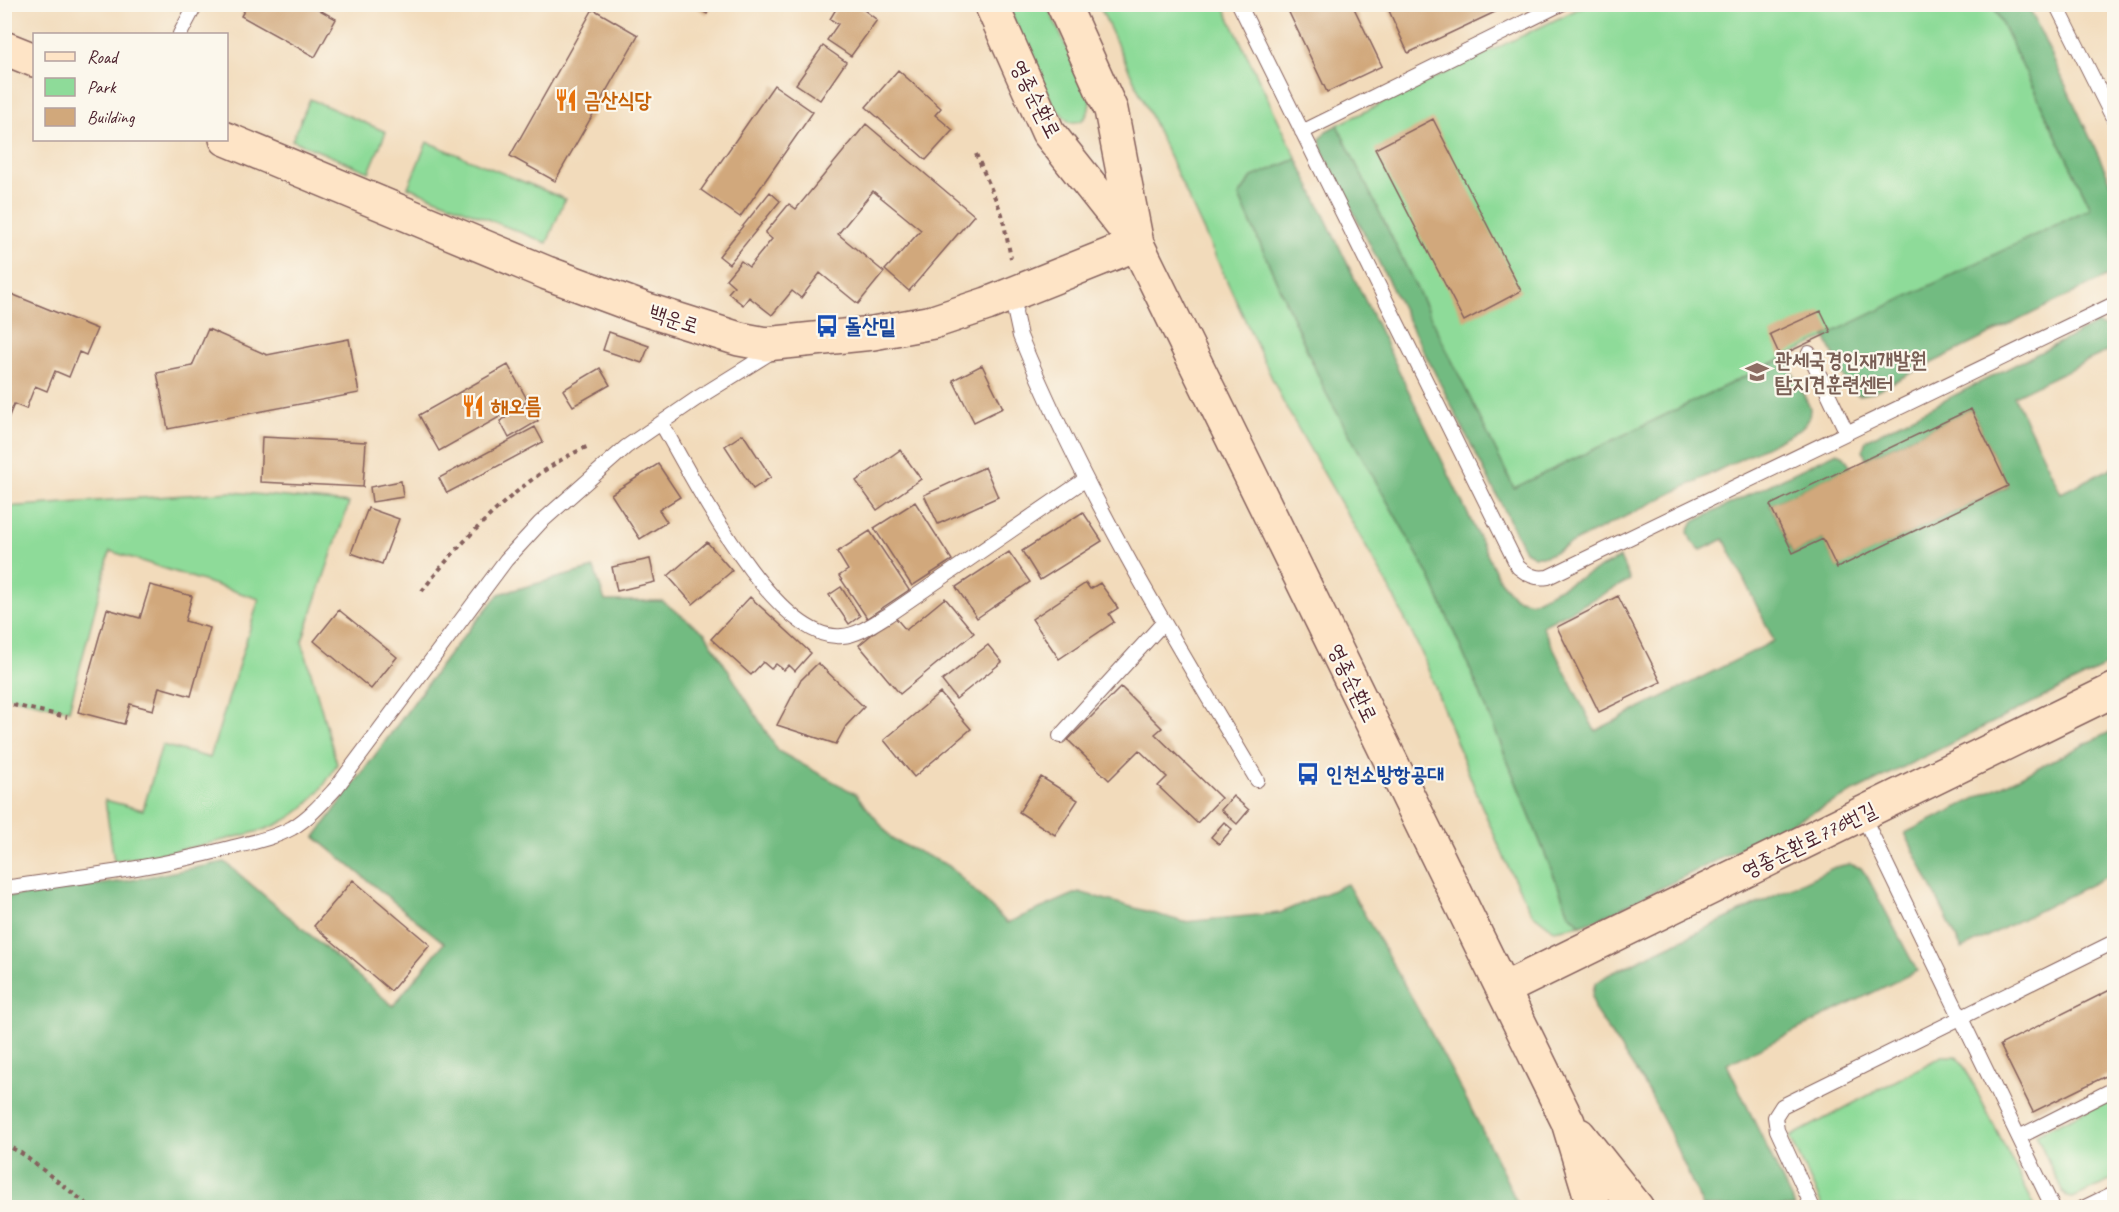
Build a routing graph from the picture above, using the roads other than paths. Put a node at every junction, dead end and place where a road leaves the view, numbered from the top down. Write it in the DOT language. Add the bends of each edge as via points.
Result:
graph roads {
  1 [pos="196,4"];
  2 [pos="991,4"];
  3 [pos="1063,4"];
  4 [pos="1239,4"];
  5 [pos="1560,4"];
  6 [pos="2056,4"];
  7 [pos="181,33"];
  8 [pos="4,48"];
  9 [pos="33,60"];
  10 [pos="2115,120"];
  11 [pos="1302,132"];
  12 [pos="228,140"];
  13 [pos="1137,244"];
  14 [pos="1017,291"];
  15 [pos="2115,304"];
  16 [pos="785,343"];
  17 [pos="1809,353"];
  18 [pos="662,423"];
  19 [pos="1847,433"];
  20 [pos="1086,479"];
  21 [pos="1163,622"];
  22 [pos="2115,690"];
  23 [pos="1060,736"];
  24 [pos="1257,780"];
  25 [pos="1862,814"];
  26 [pos="4,888"];
  27 [pos="2115,942"];
  28 [pos="1504,988"];
  29 [pos="1961,1018"];
  30 [pos="2115,1089"];
  31 [pos="1568,1122"];
  32 [pos="2019,1137"];
  33 [pos="2115,1192"];
  34 [pos="1594,1208"];
  35 [pos="1637,1208"];
  36 [pos="1813,1208"];
  37 [pos="2053,1208"];
  38 [pos="2083,1208"];
  1 -- 7 [label="lane"];
  2 -- 13 [label="main road, 영종순환로" via="1048,132"];
  3 -- 13 [label="main road, 영종순환로" via="1111,110"];
  4 -- 11 [label="lane"];
  5 -- 11 [label="lane"];
  6 -- 10 [label="lane"];
  8 -- 9 [label="main road"];
  11 -- 19 [label="lane" via="1518,567 1529,575 1548,577"];
  12 -- 16 [label="main road, 백운로" via="634,306 739,339"];
  13 -- 14 [label="main road, 백운로"];
  13 -- 28 [label="main road, 영종순환로"];
  14 -- 16 [label="main road, 백운로" via="933,322"];
  14 -- 20 [label="lane" via="1015,313 1020,336"];
  15 -- 19 [label="lane"];
  16 -- 18 [label="lane"];
  17 -- 19 [label="lane"];
  18 -- 20 [label="lane" via="733,547 786,609 802,624 822,634 842,636 871,625"];
  18 -- 26 [label="lane" via="626,447 578,488 506,560 336,788 293,827 205,855 120,872"];
  20 -- 21 [label="lane"];
  21 -- 23 [label="lane"];
  21 -- 24 [label="lane"];
  22 -- 25 [label="main road, 영종순환로776번길"];
  25 -- 28 [label="main road, 영종순환로776번길"];
  25 -- 29 [label="lane"];
  27 -- 29 [label="lane"];
  28 -- 31 [label="main road, 영종순환로"];
  29 -- 32 [label="lane"];
  29 -- 36 [label="lane" via="1782,1106 1775,1117 1777,1130"];
  30 -- 32 [label="lane"];
  31 -- 34 [label="main road, 영종순환로"];
  31 -- 35 [label="main road, 영종순환로"];
  32 -- 37 [label="lane"];
  33 -- 38 [label="lane"];
}
